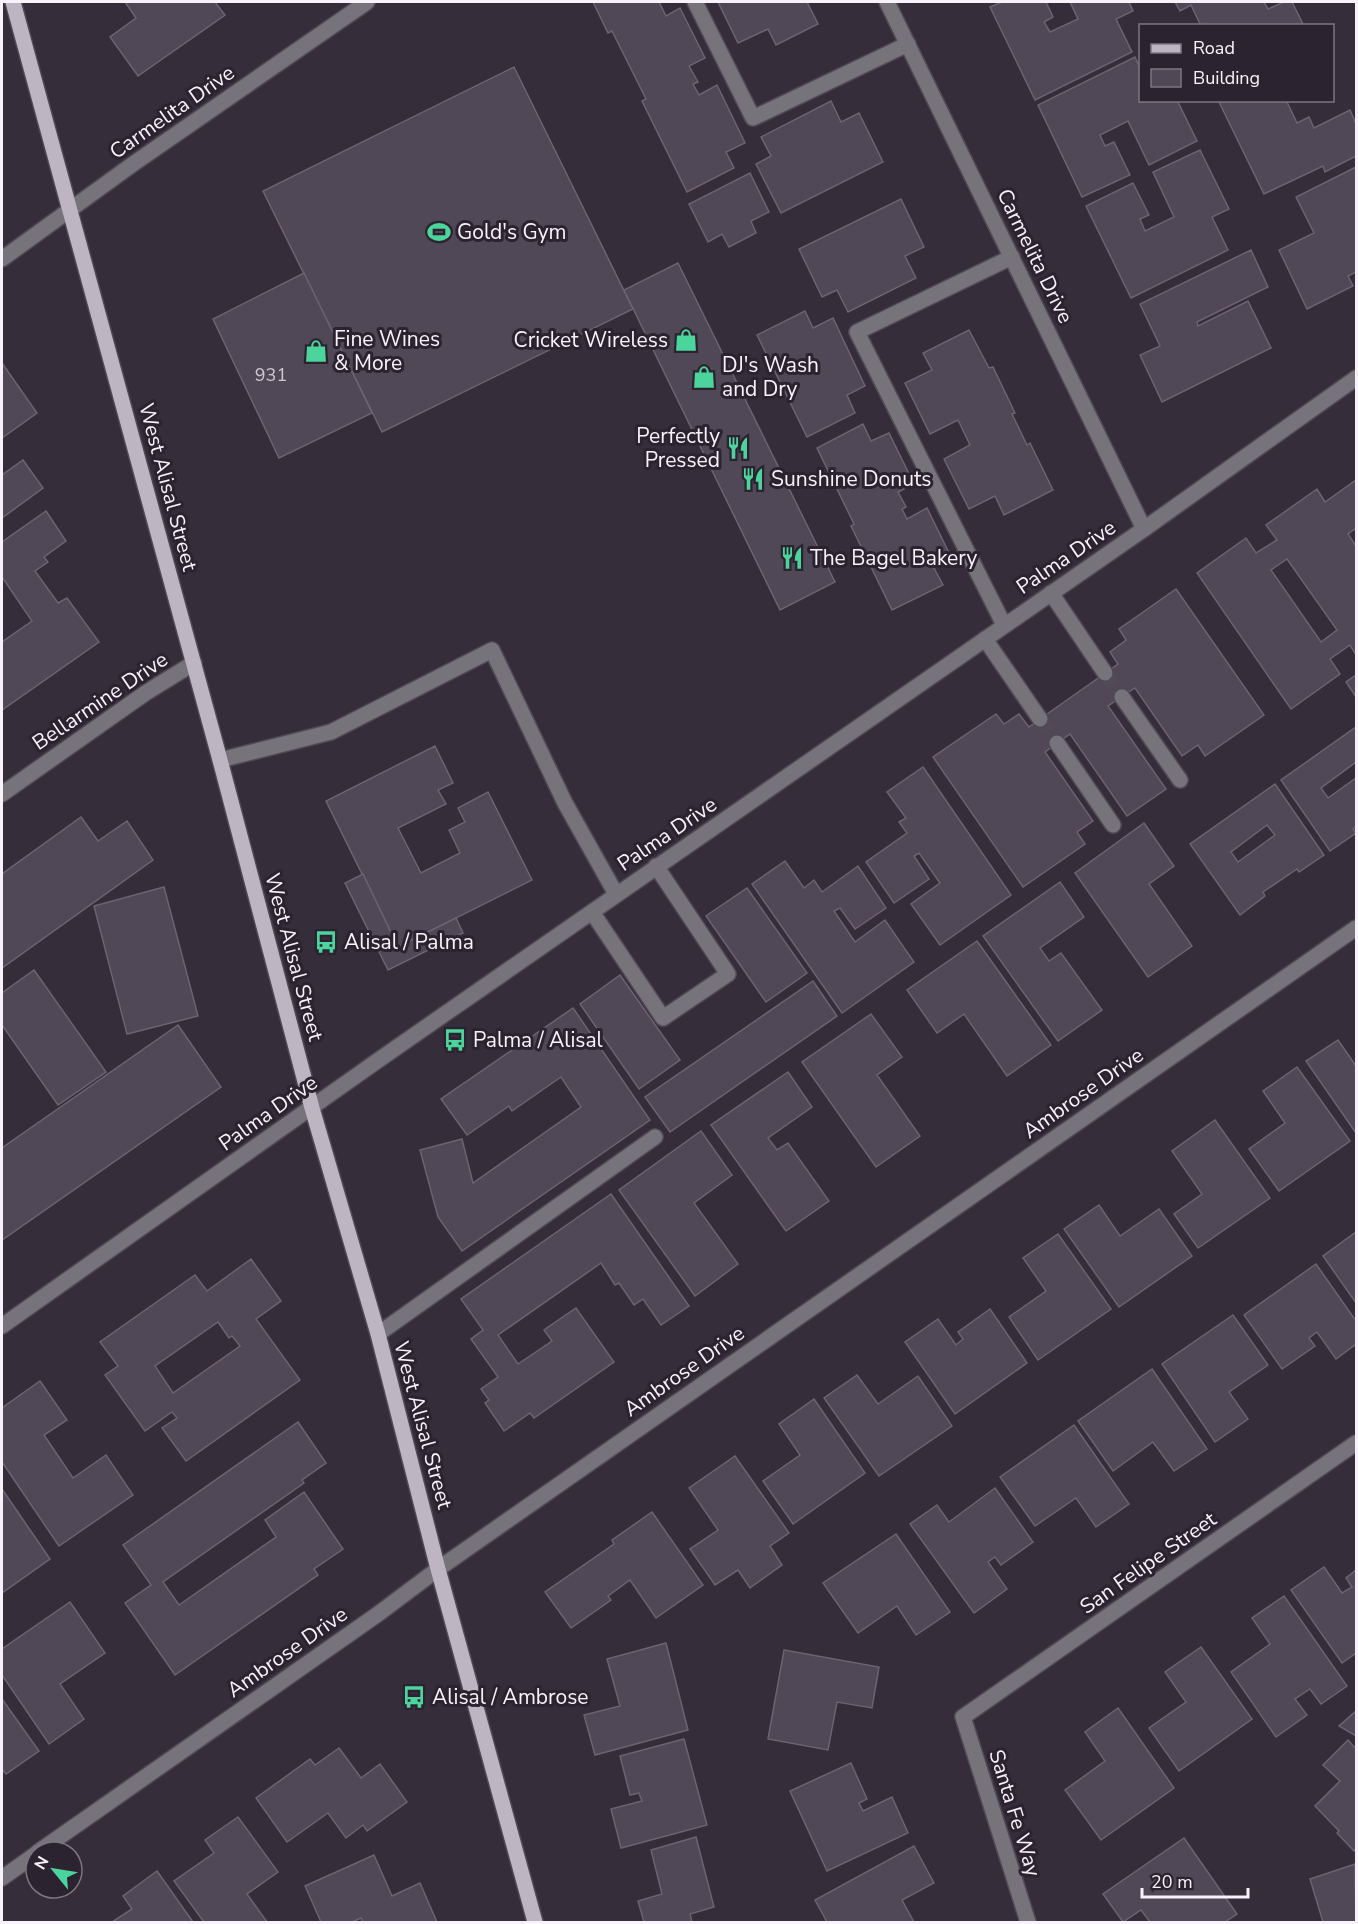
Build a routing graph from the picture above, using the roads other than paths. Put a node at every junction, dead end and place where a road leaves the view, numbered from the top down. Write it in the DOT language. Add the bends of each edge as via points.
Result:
graph roads {
  1 [pos="13,2"];
  2 [pos="367,2"];
  3 [pos="694,2"];
  4 [pos="887,2"];
  5 [pos="908,44"];
  6 [pos="70,210"];
  7 [pos="1012,257"];
  8 [pos="2,259"];
  9 [pos="1356,378"];
  10 [pos="1144,529"];
  11 [pos="1051,593"];
  12 [pos="1004,625"];
  13 [pos="985,639"];
  14 [pos="194,663"];
  15 [pos="1105,673"];
  16 [pos="1122,697"];
  17 [pos="1040,719"];
  18 [pos="1057,743"];
  19 [pos="220,760"];
  20 [pos="1180,780"];
  21 [pos="2,794"];
  22 [pos="1113,825"];
  23 [pos="656,866"];
  24 [pos="616,894"];
  25 [pos="592,912"];
  26 [pos="1356,928"];
  27 [pos="312,1108"];
  28 [pos="655,1137"];
  29 [pos="2,1326"];
  30 [pos="378,1334"];
  31 [pos="1356,1443"];
  32 [pos="438,1569"];
  33 [pos="963,1717"];
  34 [pos="56,1840"];
  35 [pos="24,1862"];
  36 [pos="2,1878"];
  37 [pos="535,1923"];
  38 [pos="1028,1923"];
  1 -- 6 [label="main road, West Alisal Street"];
  2 -- 6 [label="street, Carmelita Drive"];
  3 -- 5 [label="street" via="753,118"];
  4 -- 5 [label="street, Carmelita Drive"];
  5 -- 7 [label="street, Carmelita Drive"];
  6 -- 8 [label="street, Carmelita Drive"];
  6 -- 14 [label="main road, West Alisal Street"];
  7 -- 10 [label="street, Carmelita Drive"];
  7 -- 12 [label="street" via="857,332"];
  9 -- 10 [label="street, Palma Drive"];
  10 -- 11 [label="street, Palma Drive"];
  11 -- 12 [label="street, Palma Drive"];
  11 -- 15 [label="street"];
  12 -- 13 [label="street, Palma Drive"];
  13 -- 17 [label="street"];
  13 -- 23 [label="street, Palma Drive"];
  14 -- 19 [label="main road, West Alisal Street"];
  14 -- 21 [label="street, Bellarmine Drive"];
  16 -- 20 [label="street"];
  18 -- 22 [label="street"];
  19 -- 24 [label="street" via="331,732 492,650 566,803"];
  19 -- 27 [label="main road, West Alisal Street"];
  23 -- 24 [label="street, Palma Drive"];
  23 -- 25 [label="street" via="728,974 663,1018"];
  24 -- 25 [label="street, Palma Drive"];
  25 -- 27 [label="street, Palma Drive"];
  26 -- 32 [label="street, Ambrose Drive"];
  27 -- 29 [label="street, Palma Drive"];
  27 -- 30 [label="main road, West Alisal Street"];
  28 -- 30 [label="street"];
  30 -- 32 [label="main road, West Alisal Street"];
  31 -- 33 [label="street, San Felipe Street"];
  32 -- 34 [label="street, Ambrose Drive"];
  32 -- 37 [label="main road, West Alisal Street"];
  33 -- 38 [label="street, Santa Fe Way"];
  35 -- 36 [label="street, Ambrose Drive"];
}
